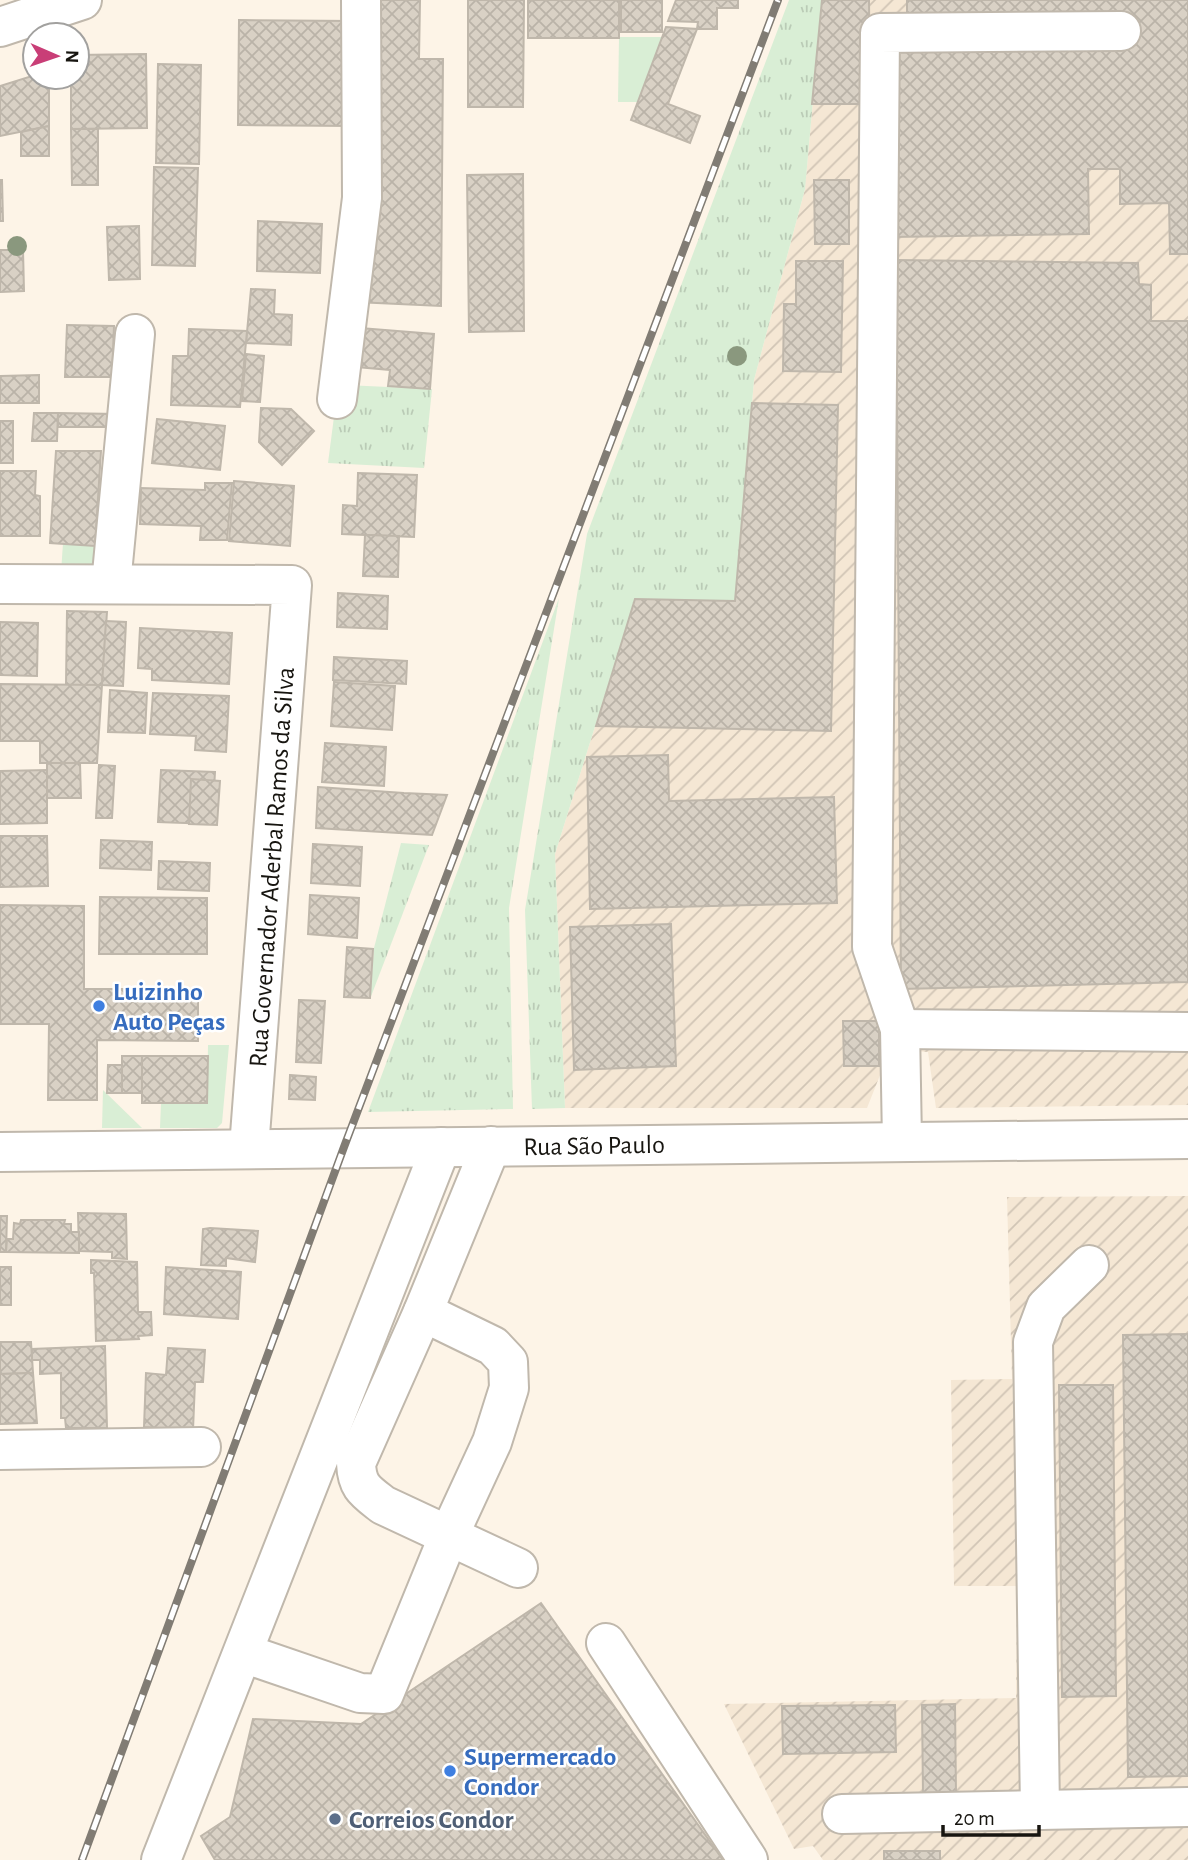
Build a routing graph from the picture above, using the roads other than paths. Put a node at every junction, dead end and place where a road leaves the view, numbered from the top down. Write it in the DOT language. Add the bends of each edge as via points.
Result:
graph roads {
  1 [pos="361,0"];
  2 [pos="78,1"];
  3 [pos="0,27"];
  4 [pos="1121,31"];
  5 [pos="135,334"];
  6 [pos="337,399"];
  7 [pos="0,584"];
  8 [pos="111,584"];
  9 [pos="900,1029"];
  10 [pos="1188,1032"];
  11 [pos="1188,1139"];
  12 [pos="902,1142"];
  13 [pos="441,1146"];
  14 [pos="491,1146"];
  15 [pos="249,1149"];
  16 [pos="0,1152"];
  17 [pos="1089,1265"];
  18 [pos="423,1312"];
  19 [pos="201,1447"];
  20 [pos="0,1450"];
  21 [pos="449,1535"];
  22 [pos="518,1568"];
  23 [pos="606,1643"];
  24 [pos="243,1653"];
  25 [pos="1188,1807"];
  26 [pos="1040,1810"];
  27 [pos="842,1814"];
  28 [pos="161,1860"];
  29 [pos="748,1860"];
  1 -- 6 [label="street" via="362,198"];
  2 -- 3 [label="street"];
  4 -- 9 [label="street" via="880,33 872,947"];
  5 -- 8 [label="street"];
  7 -- 8 [label="street"];
  8 -- 15 [label="street, Rua Governador Aderbal Ramos da Silva" via="292,585"];
  9 -- 10 [label="street"];
  9 -- 12 [label="street"];
  11 -- 12 [label="street, Rua São Paulo"];
  12 -- 14 [label="street, Rua São Paulo"];
  13 -- 14 [label="street, Rua São Paulo"];
  13 -- 15 [label="street, Rua São Paulo"];
  13 -- 24 [label="street"];
  14 -- 18 [label="street"];
  15 -- 16 [label="street, Rua São Paulo"];
  17 -- 26 [label="street" via="1046,1307 1033,1342"];
  18 -- 21 [label="street" via="493,1346 508,1362 509,1388 492,1442"];
  18 -- 21 [label="street" via="356,1462 356,1479 383,1505"];
  19 -- 20 [label="street"];
  21 -- 22 [label="street"];
  21 -- 24 [label="street" via="384,1694 360,1693"];
  23 -- 29 [label="street"];
  24 -- 28 [label="street"];
  25 -- 26 [label="street"];
  26 -- 27 [label="street"];
}
